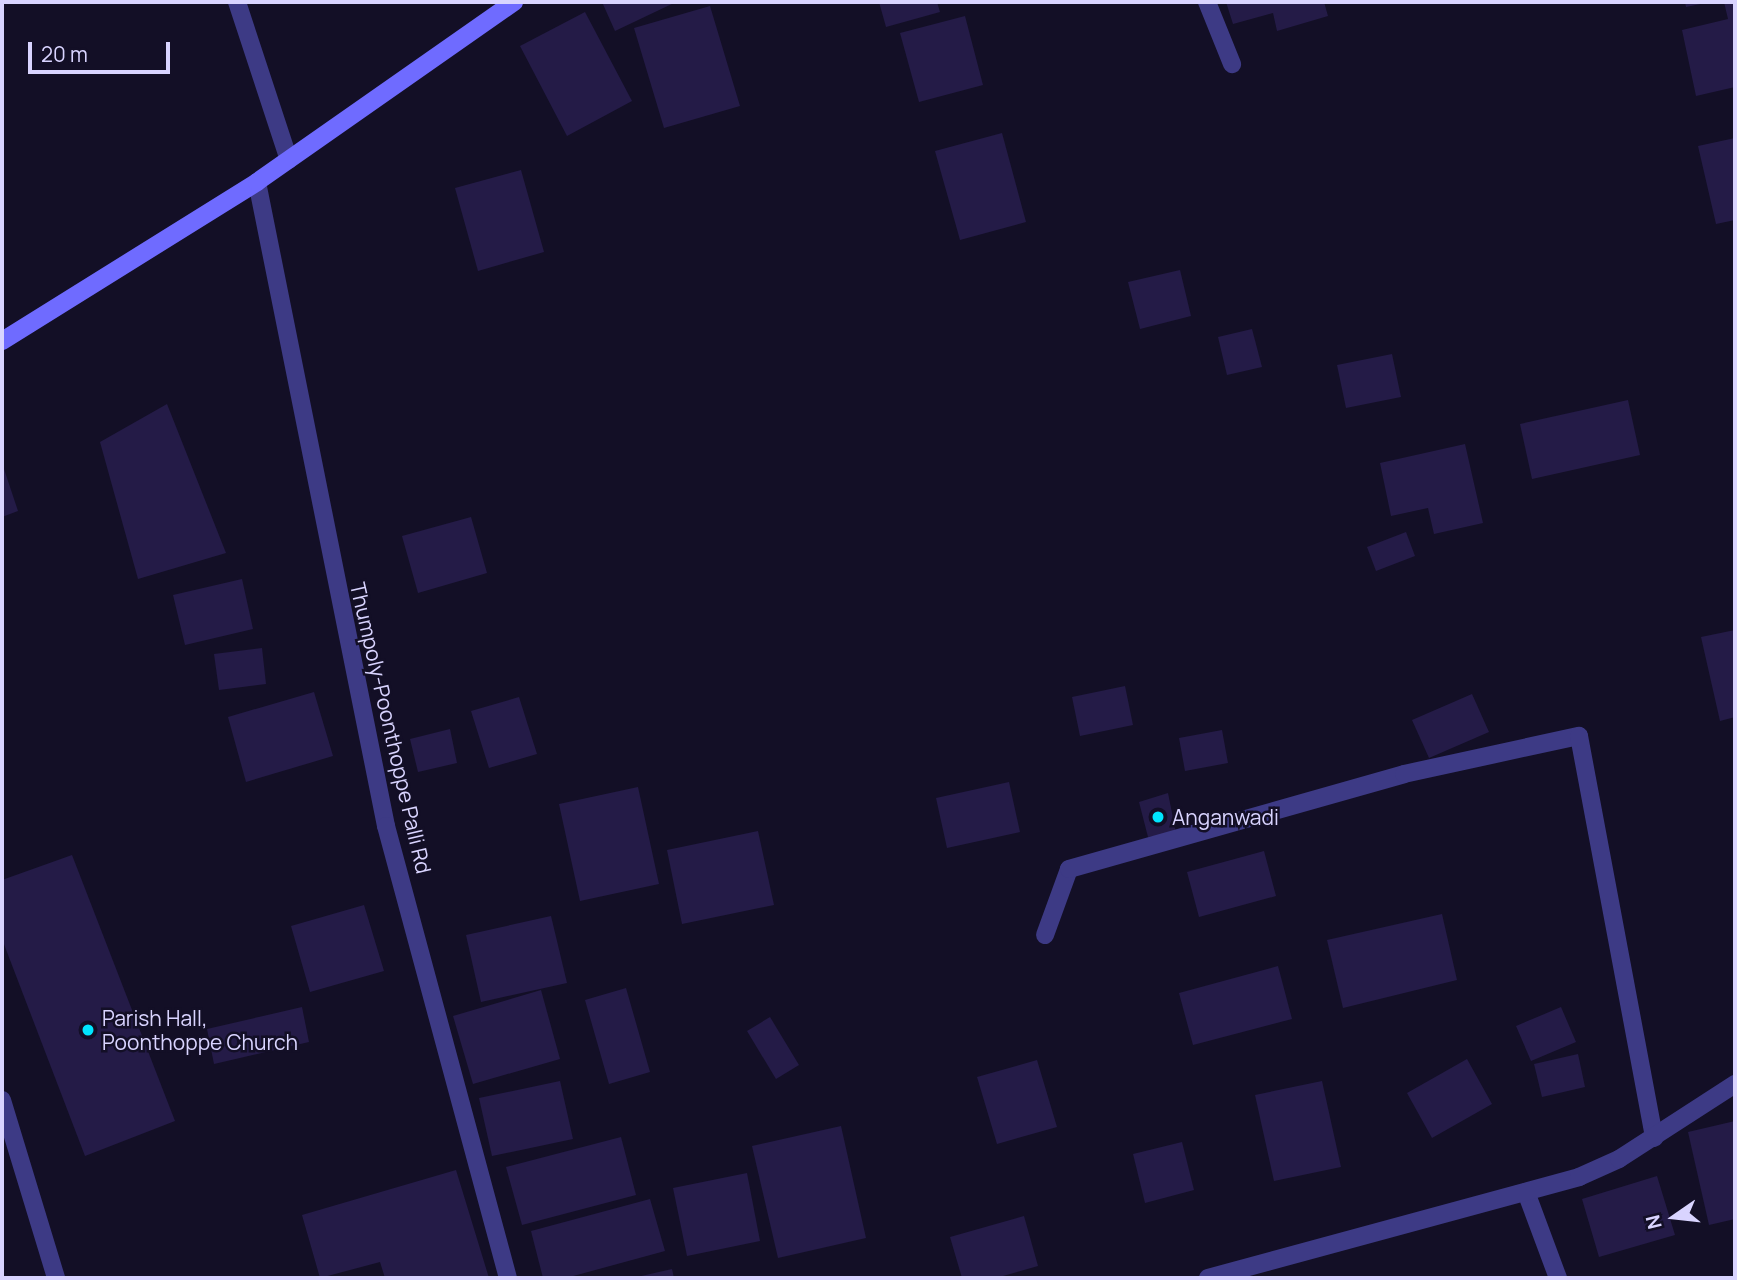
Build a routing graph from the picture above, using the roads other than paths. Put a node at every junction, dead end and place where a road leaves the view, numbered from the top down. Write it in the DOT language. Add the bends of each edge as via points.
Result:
graph roads {
  1 [pos="237,2"];
  2 [pos="514,2"];
  3 [pos="1208,2"];
  4 [pos="1232,64"];
  5 [pos="289,160"];
  6 [pos="257,182"];
  7 [pos="2,341"];
  8 [pos="1045,934"];
  9 [pos="1735,1084"];
  10 [pos="2,1100"];
  11 [pos="1654,1138"];
  12 [pos="1527,1192"];
  13 [pos="56,1278"];
  14 [pos="508,1278"];
  15 [pos="1208,1278"];
  16 [pos="1558,1278"];
  1 -- 5 [label="street"];
  2 -- 5 [label="main road"];
  3 -- 4 [label="street"];
  5 -- 6 [label="main road"];
  6 -- 7 [label="main road"];
  6 -- 14 [label="street, Thumpoly-Poonthoppe Palli Rd" via="386,826"];
  8 -- 11 [label="street" via="1069,869 1404,774 1579,736"];
  9 -- 11 [label="street"];
  10 -- 13 [label="street"];
  11 -- 12 [label="street" via="1579,1177"];
  12 -- 15 [label="street"];
  12 -- 16 [label="street"];
}
